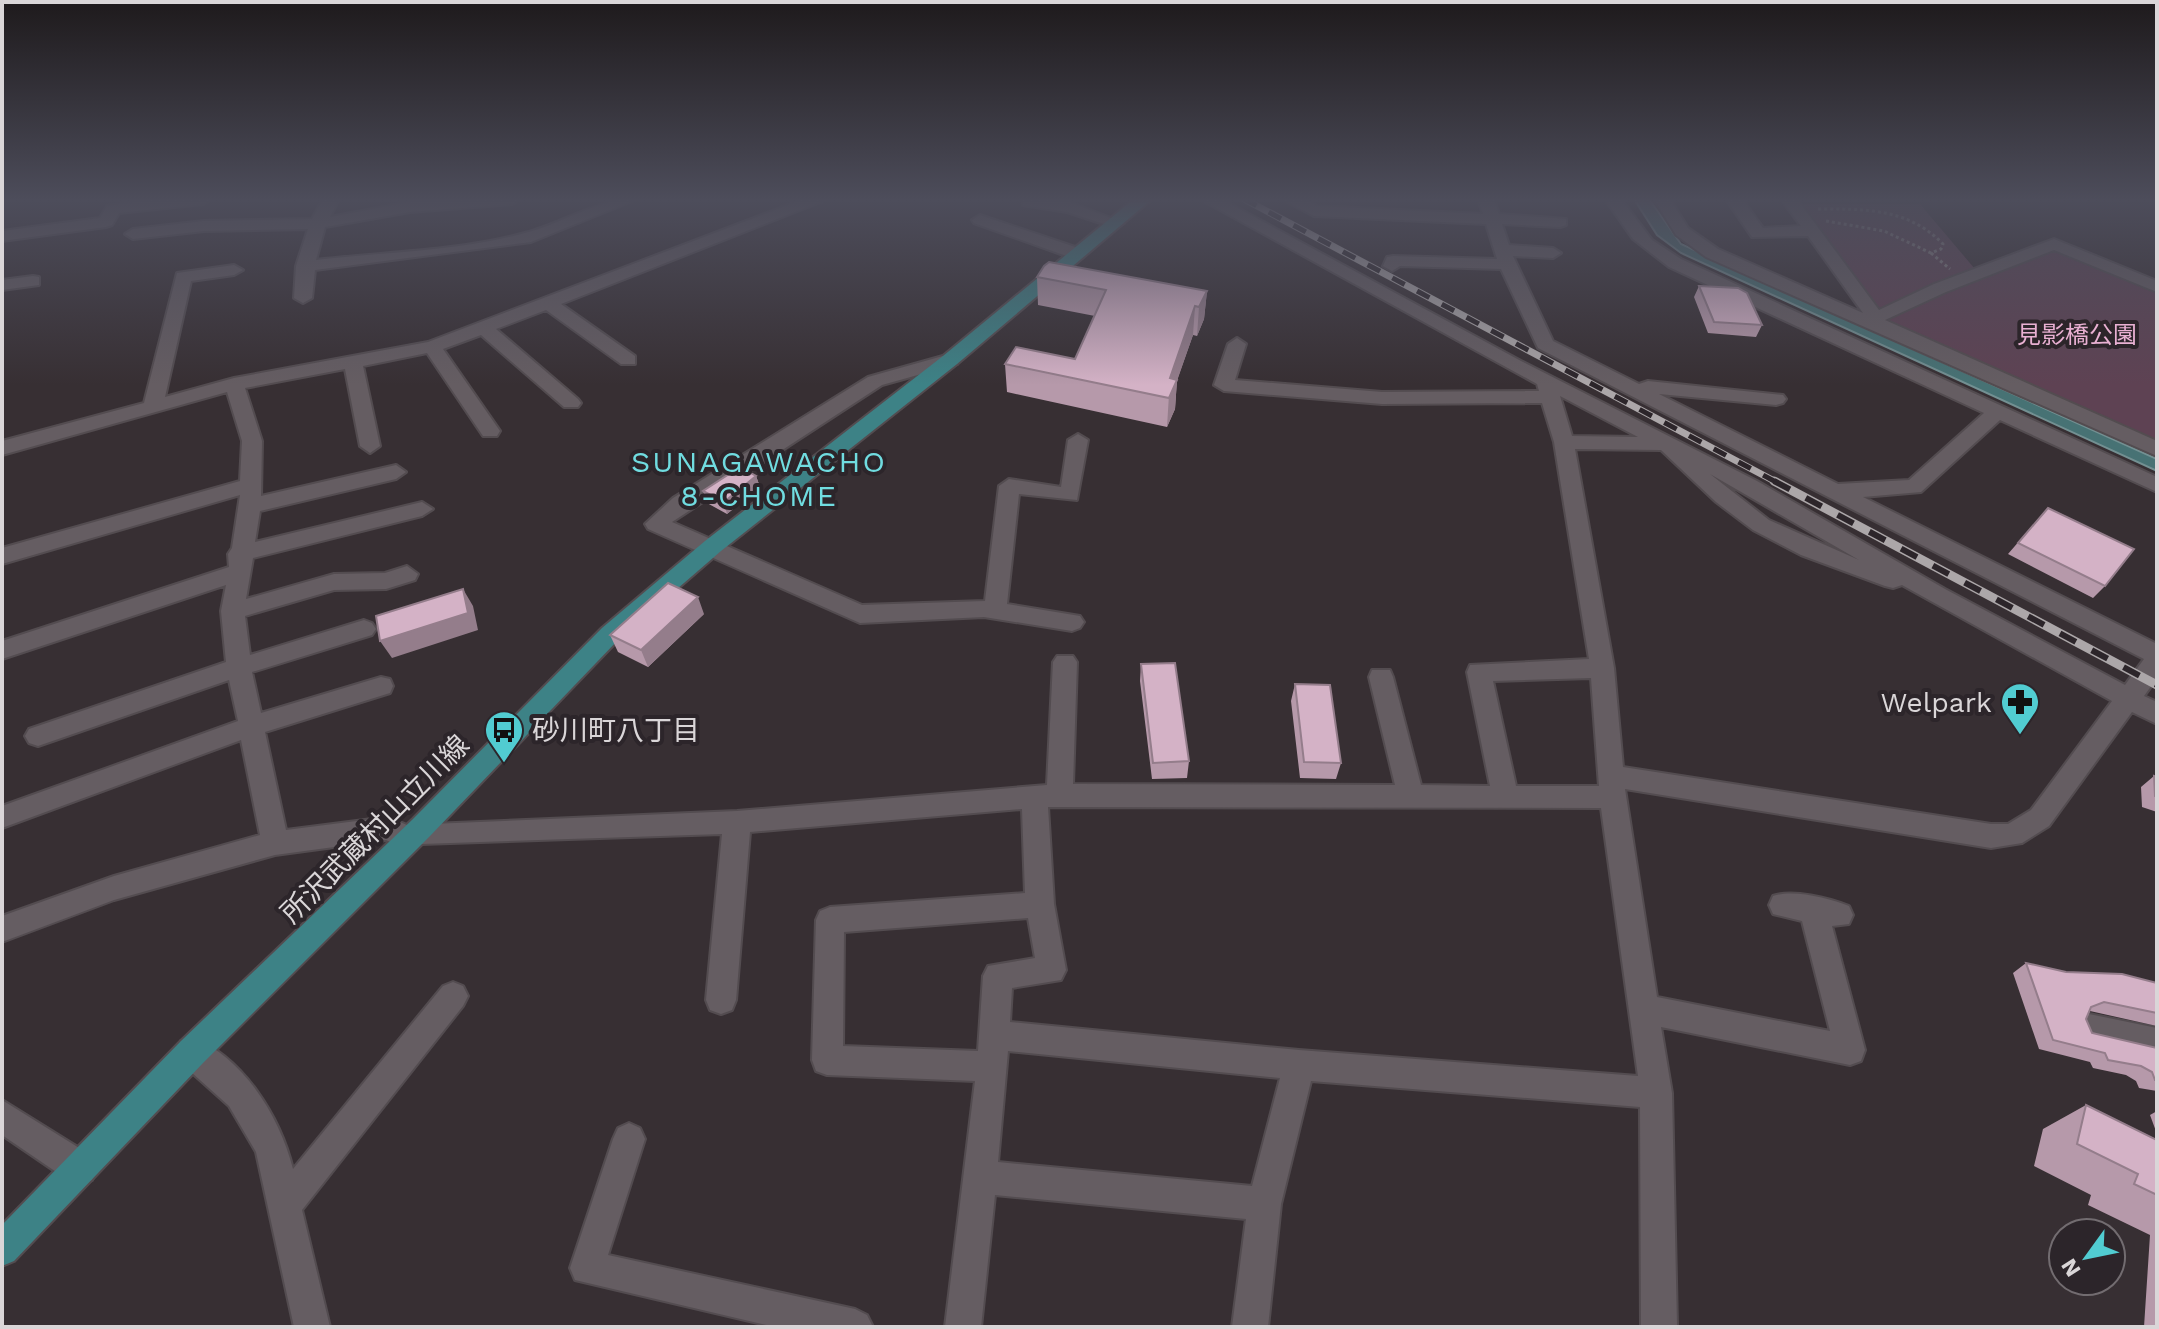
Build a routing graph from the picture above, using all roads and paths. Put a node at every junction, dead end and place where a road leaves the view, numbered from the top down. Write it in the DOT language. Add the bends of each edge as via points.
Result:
graph roads {
  1 [pos="306,261"];
  2 [pos="349,261"];
  3 [pos="484,261"];
  4 [pos="661,261"];
  5 [pos="1070,261"];
  6 [pos="1319,261"];
  7 [pos="1393,261"];
  8 [pos="1507,261"];
  9 [pos="1673,261"];
  10 [pos="1734,261"];
  11 [pos="1833,261"];
  12 [pos="2010,261"];
  13 [pos="2095,261"];
  14 [pos="305,266"];
  15 [pos="1392,266"];
  16 [pos="484,268"];
  17 [pos="234,270"];
  18 [pos="33,281"];
  19 [pos="3,286"];
  20 [pos="2157,287"];
  21 [pos="303,298"];
  22 [pos="550,304"];
  23 [pos="1876,322"];
  24 [pos="485,329"];
  25 [pos="1237,344"];
  26 [pos="432,347"];
  27 [pos="628,360"];
  28 [pos="950,360"];
  29 [pos="353,363"];
  30 [pos="234,384"];
  31 [pos="1547,388"];
  32 [pos="1641,393"];
  33 [pos="1776,399"];
  34 [pos="571,403"];
  35 [pos="153,405"];
  36 [pos="1998,411"];
  37 [pos="490,431"];
  38 [pos="1078,440"];
  39 [pos="1564,442"];
  40 [pos="1666,444"];
  41 [pos="370,446"];
  42 [pos="2,448"];
  43 [pos="2157,449"];
  44 [pos="396,472"];
  45 [pos="2157,485"];
  46 [pos="1833,491"];
  47 [pos="250,496"];
  48 [pos="422,509"];
  49 [pos="713,546"];
  50 [pos="2,556"];
  51 [pos="238,564"];
  52 [pos="407,574"];
  53 [pos="233,611"];
  54 [pos="995,611"];
  55 [pos="1072,622"];
  56 [pos="364,629"];
  57 [pos="2,650"];
  58 [pos="2157,658"];
  59 [pos="1065,662"];
  60 [pos="239,667"];
  61 [pos="1602,668"];
  62 [pos="1381,677"];
  63 [pos="381,686"];
  64 [pos="2127,698"];
  65 [pos="2157,714"];
  66 [pos="252,726"];
  67 [pos="38,736"];
  68 [pos="1612,787"];
  69 [pos="1505,795"];
  70 [pos="1047,796"];
  71 [pos="1411,797"];
  72 [pos="2,817"];
  73 [pos="737,822"];
  74 [pos="413,836"];
  75 [pos="275,843"];
  76 [pos="1040,904"];
  77 [pos="1783,905"];
  78 [pos="2,929"];
  79 [pos="453,996"];
  80 [pos="721,1000"];
  81 [pos="1645,1009"];
  82 [pos="2089,1029"];
  83 [pos="2157,1043"];
  84 [pos="994,1051"];
  85 [pos="192,1052"];
  86 [pos="1299,1065"];
  87 [pos="1656,1093"];
  88 [pos="2,1116"];
  89 [pos="629,1139"];
  90 [pos="80,1168"];
  91 [pos="980,1177"];
  92 [pos="1264,1204"];
  93 [pos="285,1205"];
  94 [pos="2,1249"];
  95 [pos="312,1327"];
  96 [pos="855,1327"];
  97 [pos="963,1327"];
  98 [pos="1250,1327"];
  99 [pos="1659,1327"];
  1 -- 14 [label="street"];
  2 -- 14 [label="street"];
  3 -- 16 [label="street"];
  4 -- 22 [label="street"];
  5 -- 28 [label="main road, 所沢武蔵村山立川線"];
  6 -- 31 [label="street"];
  7 -- 15 [label="street"];
  8 -- 32 [label="street" via="1545,344"];
  9 -- 36 [label="street"];
  10 -- 23 [label="street"];
  11 -- 23 [label="street"];
  12 -- 23 [label="street" via="1940,288"];
  13 -- 20 [label="street"];
  14 -- 21 [label="street"];
  17 -- 35 [label="street" via="183,277"];
  18 -- 19 [label="street"];
  22 -- 24 [label="street"];
  22 -- 27 [label="street"];
  23 -- 43 [label="street"];
  24 -- 26 [label="street"];
  24 -- 34 [label="street"];
  25 -- 31 [label="street" via="1224,385 1382,398"];
  26 -- 29 [label="street"];
  26 -- 37 [label="street"];
  28 -- 49 [label="main road, 所沢武蔵村山立川線"];
  28 -- 49 [label="street" via="875,381 656,524"];
  29 -- 30 [label="street"];
  29 -- 41 [label="street"];
  30 -- 35 [label="street"];
  30 -- 47 [label="street" via="252,441"];
  31 -- 39 [label="street"];
  31 -- 40 [label="street"];
  32 -- 33 [label="street" via="1648,387"];
  32 -- 46 [label="street"];
  35 -- 42 [label="street"];
  36 -- 45 [label="street"];
  36 -- 46 [label="street" via="1914,487"];
  38 -- 54 [label="street" via="1070,495 1009,486"];
  39 -- 40 [label="street"];
  39 -- 61 [label="street"];
  40 -- 64 [label="street" via="1762,526 1937,595"];
  44 -- 47 [label="street"];
  46 -- 58 [label="street"];
  47 -- 50 [label="street"];
  47 -- 51 [label="street"];
  48 -- 51 [label="street"];
  49 -- 54 [label="street" via="860,614"];
  49 -- 74 [label="main road, 所沢武蔵村山立川線" via="610,634"];
  51 -- 53 [label="street"];
  51 -- 57 [label="street"];
  52 -- 53 [label="street" via="386,581 334,582"];
  53 -- 60 [label="street"];
  54 -- 55 [label="street"];
  56 -- 60 [label="street"];
  58 -- 64 [label="street"];
  59 -- 70 [label="street"];
  60 -- 66 [label="street"];
  60 -- 67 [label="street"];
  61 -- 68 [label="street"];
  61 -- 69 [label="street" via="1479,672"];
  62 -- 71 [label="street"];
  63 -- 66 [label="street"];
  64 -- 65 [label="street"];
  64 -- 68 [label="street" via="2040,818 2012,835"];
  66 -- 72 [label="street"];
  66 -- 75 [label="street"];
  68 -- 69 [label="street"];
  68 -- 81 [label="street"];
  69 -- 71 [label="street"];
  70 -- 71 [label="street"];
  70 -- 73 [label="street"];
  70 -- 76 [label="street"];
  73 -- 74 [label="street"];
  73 -- 80 [label="street"];
  74 -- 75 [label="street" via="388,828"];
  74 -- 85 [label="main road, 所沢武蔵村山立川線"];
  75 -- 78 [label="street" via="114,888"];
  76 -- 84 [label="street" via="1051,970 998,976"];
  76 -- 84 [label="street" via="830,920 827,1060"];
  77 -- 81 [label="street" via="1826,914 1850,1050"];
  79 -- 93 [label="street"];
  81 -- 87 [label="street"];
  82 -- 83 [label="street"];
  84 -- 86 [label="street"];
  84 -- 91 [label="street"];
  85 -- 90 [label="main road, 所沢武蔵村山立川線"];
  85 -- 93 [label="street" via="246,1099 272,1150"];
  86 -- 87 [label="street"];
  86 -- 92 [label="street"];
  87 -- 99 [label="street"];
  88 -- 90 [label="street"];
  89 -- 96 [label="street" via="587,1268"];
  90 -- 94 [label="main road, 所沢武蔵村山立川線"];
  91 -- 92 [label="street"];
  91 -- 97 [label="street"];
  92 -- 98 [label="street"];
  93 -- 95 [label="street"];
}
